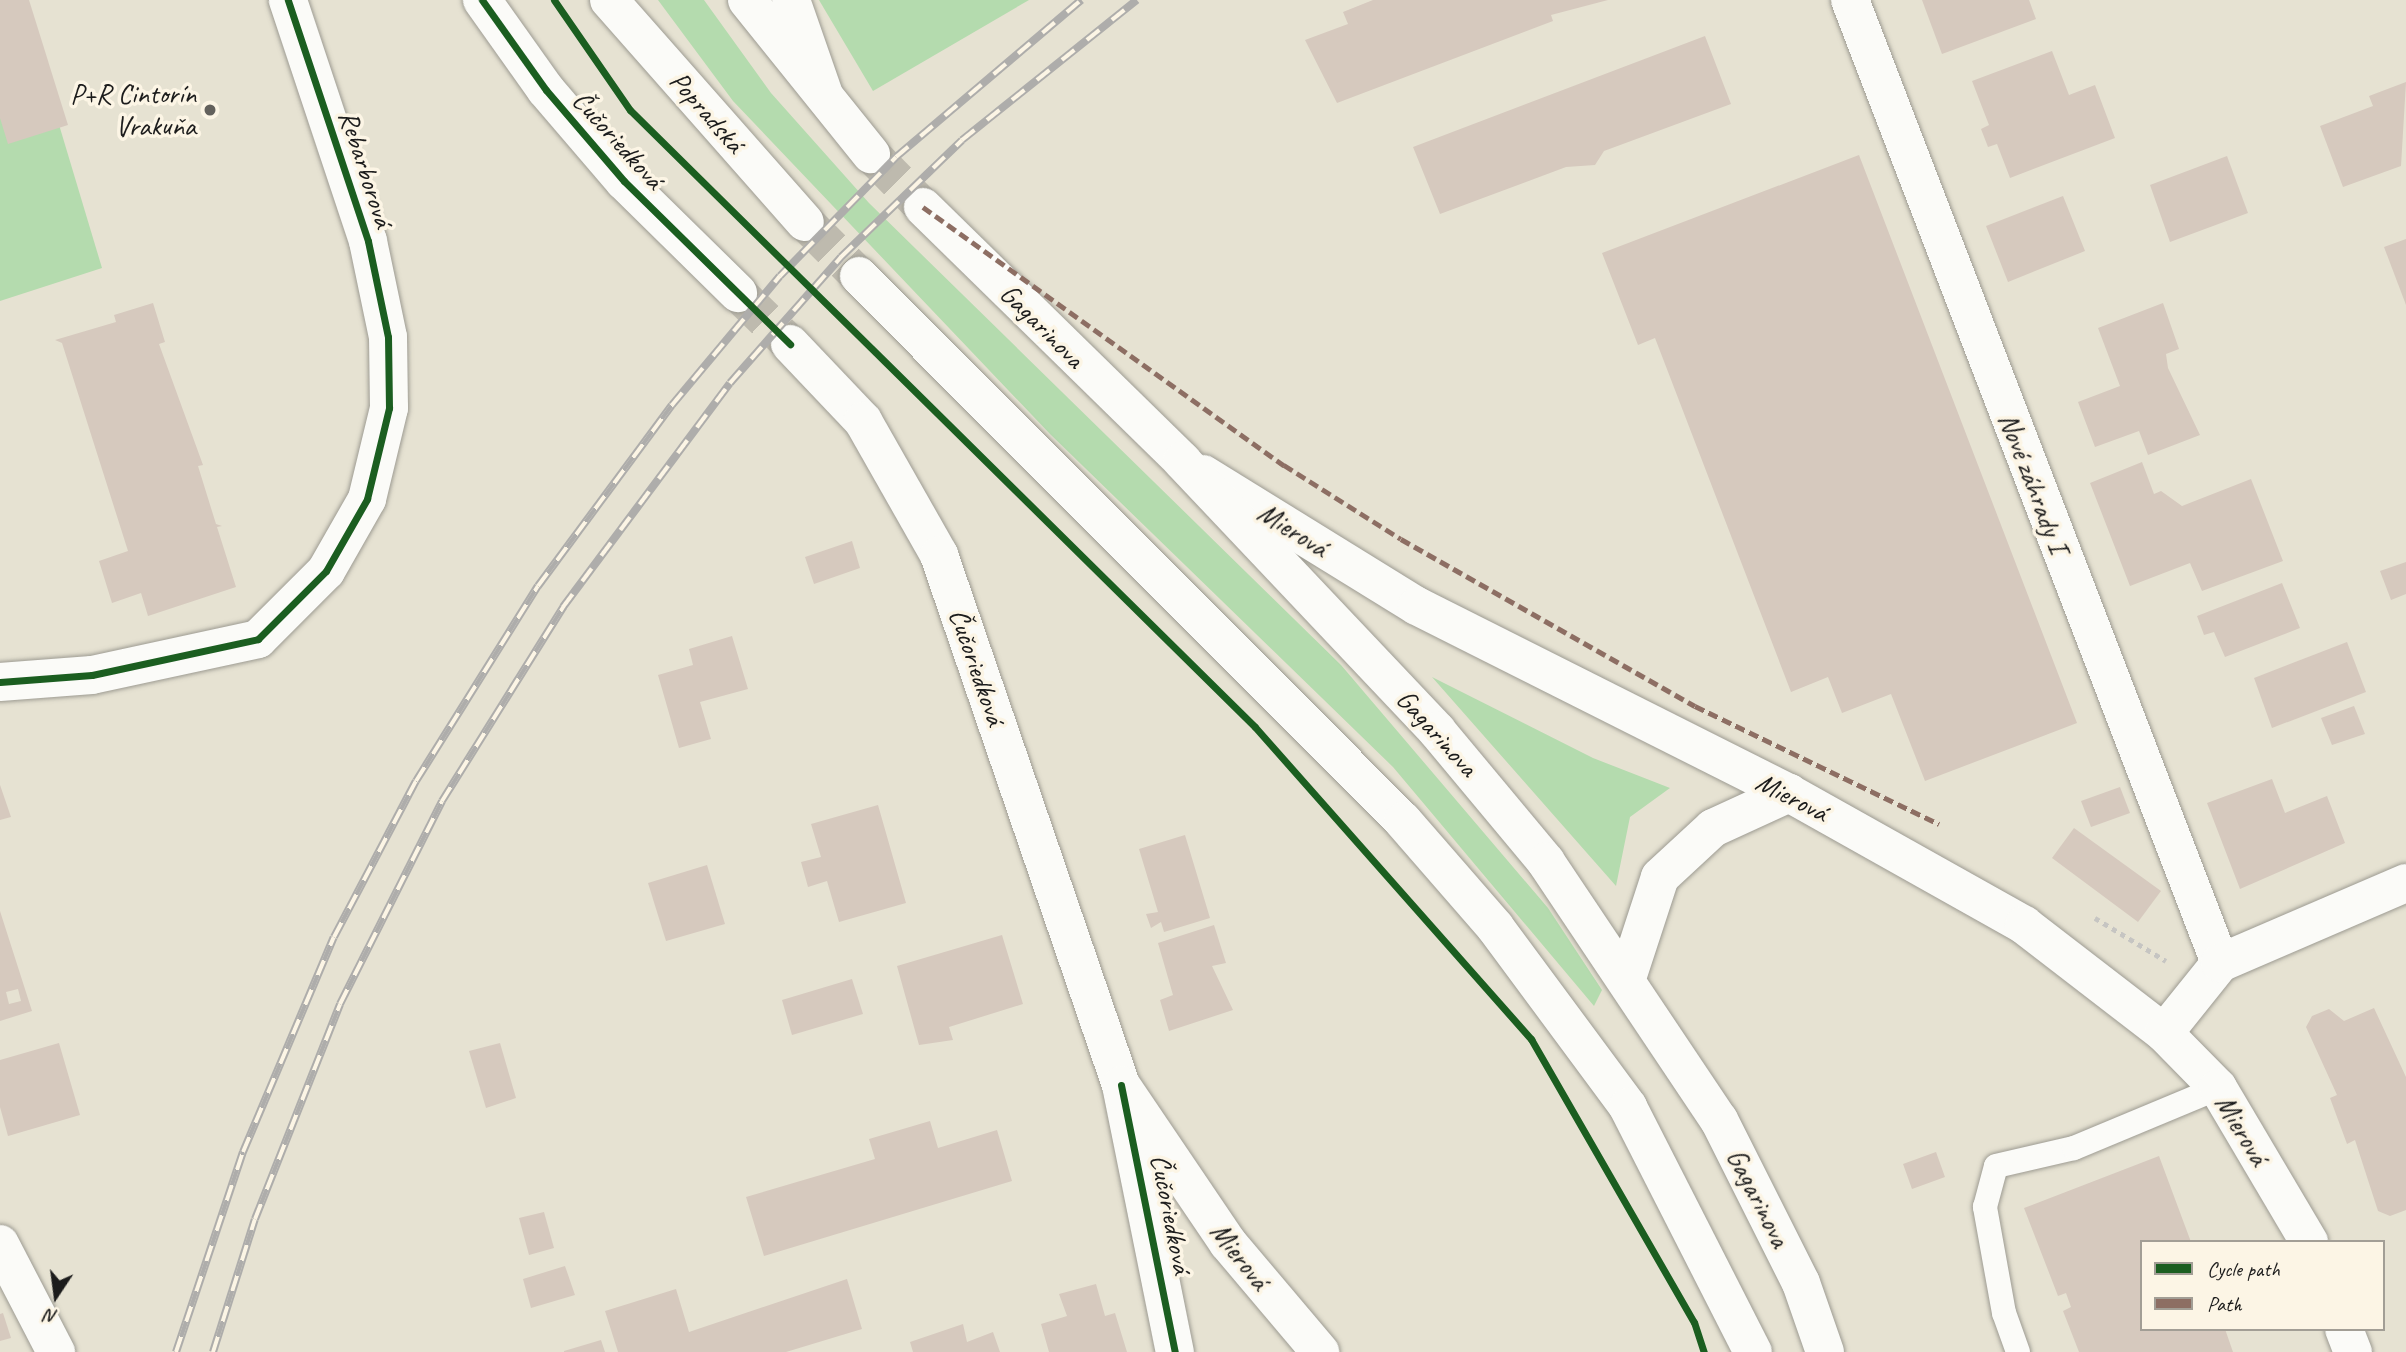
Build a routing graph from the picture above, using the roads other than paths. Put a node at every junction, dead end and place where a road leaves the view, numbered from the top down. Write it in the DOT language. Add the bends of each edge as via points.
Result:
graph roads {
  1 [pos="288,0"];
  2 [pos="482,0"];
  3 [pos="610,0"];
  4 [pos="747,0"];
  5 [pos="791,0"];
  6 [pos="1850,0"];
  7 [pos="825,98"];
  8 [pos="871,154"];
  9 [pos="923,207"];
  10 [pos="804,222"];
  11 [pos="859,276"];
  12 [pos="738,293"];
  13 [pos="790,344"];
  14 [pos="1182,461"];
  15 [pos="0,682"];
  16 [pos="1789,793"];
  17 [pos="2406,883"];
  18 [pos="2220,964"];
  19 [pos="1627,978"];
  20 [pos="2164,1032"];
  21 [pos="1121,1085"];
  22 [pos="2218,1088"];
  23 [pos="2308,1240"];
  24 [pos="0,1244"];
  25 [pos="2345,1331"];
  26 [pos="56,1352"];
  27 [pos="1175,1352"];
  28 [pos="1320,1352"];
  29 [pos="1753,1352"];
  30 [pos="1825,1352"];
  31 [pos="2018,1352"];
  32 [pos="2353,1352"];
  1 -- 15 [label="street, Rebarborová" via="368,241 388,337 389,408 367,499 326,571 258,639 92,675"];
  2 -- 12 [label="street, Čučoriedková" via="608,163"];
  3 -- 10 [label="street, Popradská"];
  4 -- 7 [label="street"];
  5 -- 7 [label="street"];
  6 -- 18 [label="street, Nové záhrady I"];
  7 -- 8 [label="street"];
  9 -- 14 [label="street, Gagarinova"];
  11 -- 29 [label="street" via="1403,821 1495,927 1628,1107"];
  13 -- 21 [label="street, Čučoriedková" via="863,421 939,555"];
  14 -- 16 [label="street, Mierová" via="1417,606"];
  14 -- 19 [label="street, Gagarinova" via="1437,731 1546,862"];
  16 -- 19 [label="street" via="1713,828 1660,877"];
  16 -- 20 [label="street, Mierová" via="2024,925"];
  17 -- 18 [label="street"];
  18 -- 20 [label="street"];
  19 -- 30 [label="street, Gagarinova" via="1719,1120 1801,1283"];
  20 -- 22 [label="street, Mierová"];
  21 -- 27 [label="street, Čučoriedková"];
  21 -- 28 [label="street, Mierová" via="1228,1243"];
  22 -- 23 [label="street, Mierová"];
  22 -- 31 [label="lane" via="2074,1148 1996,1167 1985,1207 2004,1313"];
  24 -- 26 [label="street"];
  25 -- 32 [label="street"];
}
